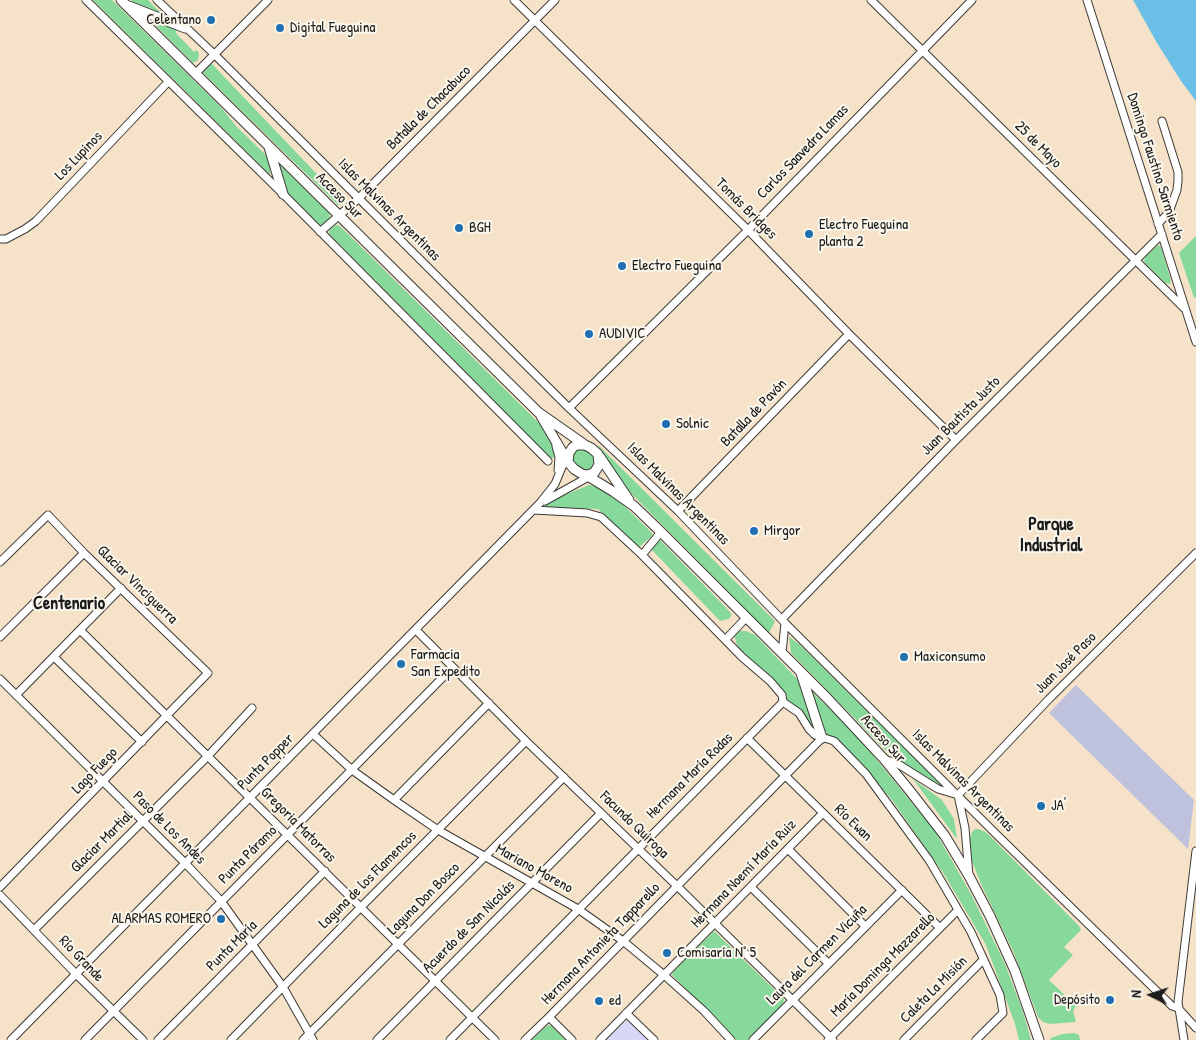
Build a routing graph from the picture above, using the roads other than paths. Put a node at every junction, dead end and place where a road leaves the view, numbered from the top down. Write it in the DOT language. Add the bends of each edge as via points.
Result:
graph roads {
  1 [pos="86,0"];
  2 [pos="157,0"];
  3 [pos="268,0"];
  4 [pos="514,0"];
  5 [pos="555,0"];
  6 [pos="871,0"];
  7 [pos="972,0"];
  8 [pos="1088,0"];
  9 [pos="123,2"];
  10 [pos="535,21"];
  11 [pos="185,28"];
  12 [pos="922,50"];
  13 [pos="214,54"];
  14 [pos="195,74"];
  15 [pos="168,82"];
  16 [pos="1162,121"];
  17 [pos="268,145"];
  18 [pos="283,194"];
  19 [pos="358,198"];
  20 [pos="339,216"];
  21 [pos="1158,224"];
  22 [pos="748,230"];
  23 [pos="320,232"];
  24 [pos="1162,234"];
  25 [pos="1,239"];
  26 [pos="1135,261"];
  27 [pos="1185,309"];
  28 [pos="849,334"];
  29 [pos="1196,342"];
  30 [pos="569,408"];
  31 [pos="538,412"];
  32 [pos="550,430"];
  33 [pos="956,440"];
  34 [pos="585,445"];
  35 [pos="598,454"];
  36 [pos="568,458"];
  37 [pos="548,461"];
  38 [pos="590,475"];
  39 [pos="555,484"];
  40 [pos="540,503"];
  41 [pos="634,506"];
  42 [pos="534,510"];
  43 [pos="678,511"];
  44 [pos="661,532"];
  45 [pos="84,553"];
  46 [pos="1196,553"];
  47 [pos="642,555"];
  48 [pos="0,562"];
  49 [pos="121,588"];
  50 [pos="746,618"];
  51 [pos="784,621"];
  52 [pos="80,630"];
  53 [pos="416,630"];
  54 [pos="0,637"];
  55 [pos="726,639"];
  56 [pos="782,654"];
  57 [pos="54,656"];
  58 [pos="452,668"];
  59 [pos="800,671"];
  60 [pos="208,674"];
  61 [pos="0,679"];
  62 [pos="16,695"];
  63 [pos="783,702"];
  64 [pos="489,703"];
  65 [pos="252,708"];
  66 [pos="167,716"];
  67 [pos="313,734"];
  68 [pos="747,738"];
  69 [pos="822,738"];
  70 [pos="526,741"];
  71 [pos="142,742"];
  72 [pos="208,756"];
  73 [pos="884,759"];
  74 [pos="352,770"];
  75 [pos="786,776"];
  76 [pos="564,777"];
  77 [pos="104,782"];
  78 [pos="958,795"];
  79 [pos="250,797"];
  80 [pos="394,800"];
  81 [pos="601,813"];
  82 [pos="823,813"];
  83 [pos="143,820"];
  84 [pos="438,830"];
  85 [pos="288,834"];
  86 [pos="638,849"];
  87 [pos="788,849"];
  88 [pos="1196,852"];
  89 [pos="485,857"];
  90 [pos="185,863"];
  91 [pos="325,871"];
  92 [pos="969,876"];
  93 [pos="532,883"];
  94 [pos="677,886"];
  95 [pos="0,887"];
  96 [pos="751,887"];
  97 [pos="902,890"];
  98 [pos="0,895"];
  99 [pos="221,901"];
  100 [pos="361,907"];
  101 [pos="578,909"];
  102 [pos="958,910"];
  103 [pos="714,924"];
  104 [pos="865,926"];
  105 [pos="939,927"];
  106 [pos="34,930"];
  107 [pos="623,941"];
  108 [pos="253,944"];
  109 [pos="398,944"];
  110 [pos="983,960"];
  111 [pos="828,963"];
  112 [pos="76,974"];
  113 [pos="664,975"];
  114 [pos="436,980"];
  115 [pos="283,987"];
  116 [pos="791,1000"];
  117 [pos="1178,1008"];
  118 [pos="114,1011"];
  119 [pos="626,1013"];
  120 [pos="549,1017"];
  121 [pos="472,1018"];
  122 [pos="1196,1028"];
  123 [pos="311,1037"];
  124 [pos="831,1039"];
  125 [pos="11,1040"];
  126 [pos="85,1040"];
  127 [pos="144,1040"];
  128 [pos="158,1040"];
  129 [pos="231,1040"];
  130 [pos="304,1040"];
  131 [pos="377,1040"];
  132 [pos="450,1040"];
  133 [pos="495,1040"];
  134 [pos="525,1040"];
  135 [pos="572,1040"];
  136 [pos="600,1040"];
  137 [pos="654,1040"];
  138 [pos="731,1040"];
  139 [pos="752,1040"];
  140 [pos="904,1040"];
  141 [pos="976,1040"];
  142 [pos="1038,1040"];
  143 [pos="1184,1040"];
  1 -- 15 [label="street"];
  2 -- 11 [label="street, Islas Malvinas Argentinas"];
  3 -- 13 [label="street"];
  4 -- 10 [label="street, Tomás Bridges"];
  5 -- 10 [label="street, Batalla de Chacabuco"];
  6 -- 12 [label="street, 25 de Mayo"];
  7 -- 12 [label="street, Carlos Saavedra Lamas"];
  8 -- 21 [label="street, Domingo Faustino Sarmiento"];
  9 -- 11 [label="main road"];
  9 -- 14 [label="main road, Acceso Sur"];
  10 -- 19 [label="street, Batalla de Chacabuco"];
  10 -- 22 [label="street, Tomás Bridges"];
  11 -- 13 [label="street, Islas Malvinas Argentinas"];
  12 -- 22 [label="street, Carlos Saavedra Lamas"];
  12 -- 26 [label="street, 25 de Mayo"];
  13 -- 14 [label="street"];
  13 -- 19 [label="street, Islas Malvinas Argentinas"];
  14 -- 17 [label="main road, Acceso Sur"];
  15 -- 18 [label="street"];
  15 -- 25 [label="street, Los Lupinos" via="36,221 26,229"];
  16 -- 21 [label="street" via="1178,181 1169,212"];
  17 -- 18 [label="main road"];
  17 -- 20 [label="main road, Acceso Sur"];
  18 -- 23 [label="street"];
  19 -- 20 [label="street, Batalla de Chacabuco"];
  19 -- 30 [label="street, Islas Malvinas Argentinas"];
  20 -- 23 [label="street, Batalla de Chacabuco"];
  20 -- 31 [label="main road, Acceso Sur"];
  21 -- 24 [label="street, Domingo Faustino Sarmiento"];
  22 -- 28 [label="street, Tomás Bridges"];
  22 -- 30 [label="street, Carlos Saavedra Lamas"];
  23 -- 37 [label="street"];
  24 -- 26 [label="street, Juan Bautista Justo"];
  24 -- 27 [label="street, Domingo Faustino Sarmiento"];
  26 -- 27 [label="street, 25 de Mayo"];
  26 -- 33 [label="street, Juan Bautista Justo"];
  27 -- 29 [label="street, Domingo Faustino Sarmiento"];
  28 -- 33 [label="street, Tomás Bridges"];
  28 -- 43 [label="street, Batalla de Pavón"];
  30 -- 43 [label="street, Islas Malvinas Argentinas"];
  31 -- 32 [label="main road, Acceso Sur"];
  31 -- 34 [label="main road, Acceso Sur"];
  32 -- 36 [label="main road, Acceso Sur"];
  32 -- 39 [label="street" via="559,457"];
  33 -- 51 [label="street, Juan Bautista Justo"];
  34 -- 35 [label="main road"];
  34 -- 36 [label="main road" via="573,447"];
  35 -- 38 [label="main road" via="599,465"];
  35 -- 41 [label="main road, Acceso Sur"];
  36 -- 38 [label="main road" via="578,472"];
  36 -- 39 [label="street, Punta Popper"];
  38 -- 40 [label="street, Punta Popper"];
  38 -- 41 [label="main road, Acceso Sur"];
  39 -- 40 [label="street, Punta Popper"];
  40 -- 42 [label="street, Punta Popper"];
  41 -- 44 [label="main road, Acceso Sur"];
  42 -- 47 [label="street" via="595,514"];
  42 -- 53 [label="street, Punta Popper"];
  43 -- 51 [label="street, Islas Malvinas Argentinas"];
  44 -- 47 [label="street"];
  44 -- 50 [label="main road, Acceso Sur"];
  45 -- 48 [label="street, Glaciar Vinciguerra" via="48,515"];
  45 -- 49 [label="street, Glaciar Vinciguerra"];
  45 -- 54 [label="street"];
  46 -- 78 [label="street, Juan José Paso" via="1049,698"];
  47 -- 55 [label="street"];
  49 -- 52 [label="street"];
  49 -- 60 [label="street, Glaciar Vinciguerra"];
  50 -- 55 [label="street"];
  50 -- 56 [label="main road, Acceso Sur"];
  51 -- 56 [label="street"];
  51 -- 78 [label="street, Islas Malvinas Argentinas"];
  52 -- 57 [label="street"];
  52 -- 66 [label="street, Gregoria Matorras"];
  53 -- 58 [label="street, Facundo Quiroga"];
  53 -- 67 [label="street, Punta Popper"];
  55 -- 63 [label="street" via="742,658 779,690"];
  56 -- 59 [label="main road, Acceso Sur"];
  57 -- 62 [label="street"];
  57 -- 71 [label="street"];
  58 -- 64 [label="street, Facundo Quiroga"];
  58 -- 74 [label="street, Punta Páramo"];
  59 -- 69 [label="main road"];
  59 -- 73 [label="main road, Acceso Sur"];
  60 -- 66 [label="street, Lago Fuego"];
  61 -- 62 [label="street, Paso de Los Andes"];
  62 -- 77 [label="street, Paso de Los Andes"];
  63 -- 68 [label="street, Hermana María Rodas"];
  63 -- 69 [label="street" via="796,710 809,729"];
  64 -- 70 [label="street, Facundo Quiroga"];
  64 -- 80 [label="street"];
  65 -- 72 [label="street, Glaciar Martial"];
  66 -- 71 [label="street, Lago Fuego"];
  66 -- 72 [label="street, Gregoria Matorras"];
  67 -- 74 [label="street, Mariano Moreno"];
  67 -- 79 [label="street, Punta Popper"];
  68 -- 75 [label="street, Río Ewan"];
  68 -- 86 [label="street, Hermana María Rodas"];
  69 -- 75 [label="street, Hermana Antonieta Tapparello"];
  69 -- 102 [label="street" via="834,741 866,774 929,860"];
  70 -- 76 [label="street, Facundo Quiroga"];
  70 -- 84 [label="street, Laguna de los Flamencos"];
  71 -- 77 [label="street, Lago Fuego"];
  72 -- 79 [label="street, Gregoria Matorras"];
  72 -- 83 [label="street, Glaciar Martial"];
  73 -- 78 [label="street" via="938,789"];
  73 -- 92 [label="main road, Acceso Sur" via="945,836"];
  74 -- 80 [label="street, Mariano Moreno"];
  74 -- 85 [label="street, Punta Páramo"];
  75 -- 82 [label="street, Río Ewan"];
  75 -- 94 [label="street, Hermana Antonieta Tapparello"];
  76 -- 81 [label="street, Facundo Quiroga"];
  76 -- 89 [label="street, Laguna Don Bosco"];
  77 -- 83 [label="street, Paso de Los Andes"];
  77 -- 95 [label="street, Lago Fuego"];
  78 -- 92 [label="street"];
  78 -- 117 [label="street, Islas Malvinas Argentinas" via="1172,1006"];
  79 -- 85 [label="street, Gregoria Matorras"];
  79 -- 90 [label="street, Punta Popper"];
  80 -- 84 [label="street, Mariano Moreno"];
  81 -- 86 [label="street, Facundo Quiroga"];
  81 -- 93 [label="street, Acuerdo de San Nicolás"];
  82 -- 87 [label="street, Hermana Noemí María Ruiz"];
  82 -- 97 [label="street, Río Ewan"];
  83 -- 90 [label="street, Paso de Los Andes"];
  83 -- 106 [label="street, Glaciar Martial"];
  84 -- 89 [label="street, Mariano Moreno"];
  84 -- 100 [label="street, Laguna de los Flamencos"];
  85 -- 91 [label="street, Gregoria Matorras"];
  85 -- 99 [label="street, Punta Páramo"];
  86 -- 94 [label="street, Facundo Quiroga"];
  86 -- 101 [label="street, Hermana María Rodas"];
  87 -- 96 [label="street, Hermana Noemí María Ruiz"];
  87 -- 104 [label="street"];
  88 -- 117 [label="street"];
  89 -- 93 [label="street, Mariano Moreno"];
  89 -- 109 [label="street, Laguna Don Bosco"];
  90 -- 99 [label="street, Paso de Los Andes"];
  90 -- 112 [label="street, Punta Popper"];
  91 -- 100 [label="street, Gregoria Matorras"];
  91 -- 108 [label="street, Punta María"];
  92 -- 142 [label="main road, Acceso Sur" via="1004,944"];
  93 -- 101 [label="street, Mariano Moreno"];
  93 -- 114 [label="street, Acuerdo de San Nicolás"];
  94 -- 103 [label="street, Facundo Quiroga"];
  94 -- 107 [label="street, Hermana Antonieta Tapparello"];
  96 -- 103 [label="street, Hermana Noemí María Ruiz"];
  96 -- 111 [label="street"];
  97 -- 104 [label="street, Laura del Carmen Vicuña"];
  97 -- 105 [label="street, Río Ewan"];
  98 -- 106 [label="street, Río Grande"];
  99 -- 108 [label="street, Paso de Los Andes"];
  99 -- 118 [label="street, Punta Páramo"];
  100 -- 109 [label="street, Gregoria Matorras"];
  100 -- 115 [label="street, Laguna de los Flamencos"];
  101 -- 107 [label="street, Mariano Moreno"];
  101 -- 121 [label="street, Hermana María Rodas"];
  102 -- 105 [label="street, María Dominga Mazzarello"];
  102 -- 110 [label="street"];
  103 -- 113 [label="street, Hermana Noemí María Ruiz"];
  103 -- 116 [label="street, Facundo Quiroga"];
  104 -- 111 [label="street, Laura del Carmen Vicuña"];
  105 -- 124 [label="street, María Dominga Mazzarello"];
  106 -- 112 [label="street, Río Grande"];
  107 -- 113 [label="street, Mariano Moreno"];
  107 -- 120 [label="street, Hermana Antonieta Tapparello"];
  108 -- 115 [label="street, Paso de Los Andes"];
  108 -- 128 [label="street, Punta María"];
  109 -- 114 [label="street, Gregoria Matorras"];
  109 -- 123 [label="street, Laguna Don Bosco"];
  110 -- 140 [label="street, Caleta La Misión"];
  110 -- 141 [label="street" via="1000,995 1003,1012"];
  111 -- 116 [label="street, Laura del Carmen Vicuña"];
  112 -- 118 [label="street, Río Grande"];
  112 -- 125 [label="street, Punta Popper"];
  113 -- 119 [label="street, Hermana Noemí María Ruiz"];
  113 -- 138 [label="street, Mariano Moreno"];
  114 -- 121 [label="street, Gregoria Matorras"];
  114 -- 131 [label="street, Acuerdo de San Nicolás"];
  115 -- 123 [label="street, Paso de Los Andes"];
  115 -- 129 [label="street, Laguna de los Flamencos"];
  116 -- 124 [label="street, Facundo Quiroga"];
  116 -- 139 [label="street, Laura del Carmen Vicuña"];
  117 -- 122 [label="street, Islas Malvinas Argentinas"];
  117 -- 143 [label="street"];
  118 -- 126 [label="street, Punta Páramo"];
  118 -- 127 [label="street, Río Grande"];
  119 -- 136 [label="street, Hermana Noemí María Ruiz"];
  119 -- 137 [label="street"];
  120 -- 134 [label="street, Hermana Antonieta Tapparello"];
  120 -- 135 [label="street"];
  121 -- 132 [label="street, Hermana María Rodas"];
  121 -- 133 [label="street, Gregoria Matorras"];
  123 -- 130 [label="street, Laguna Don Bosco"];
}
